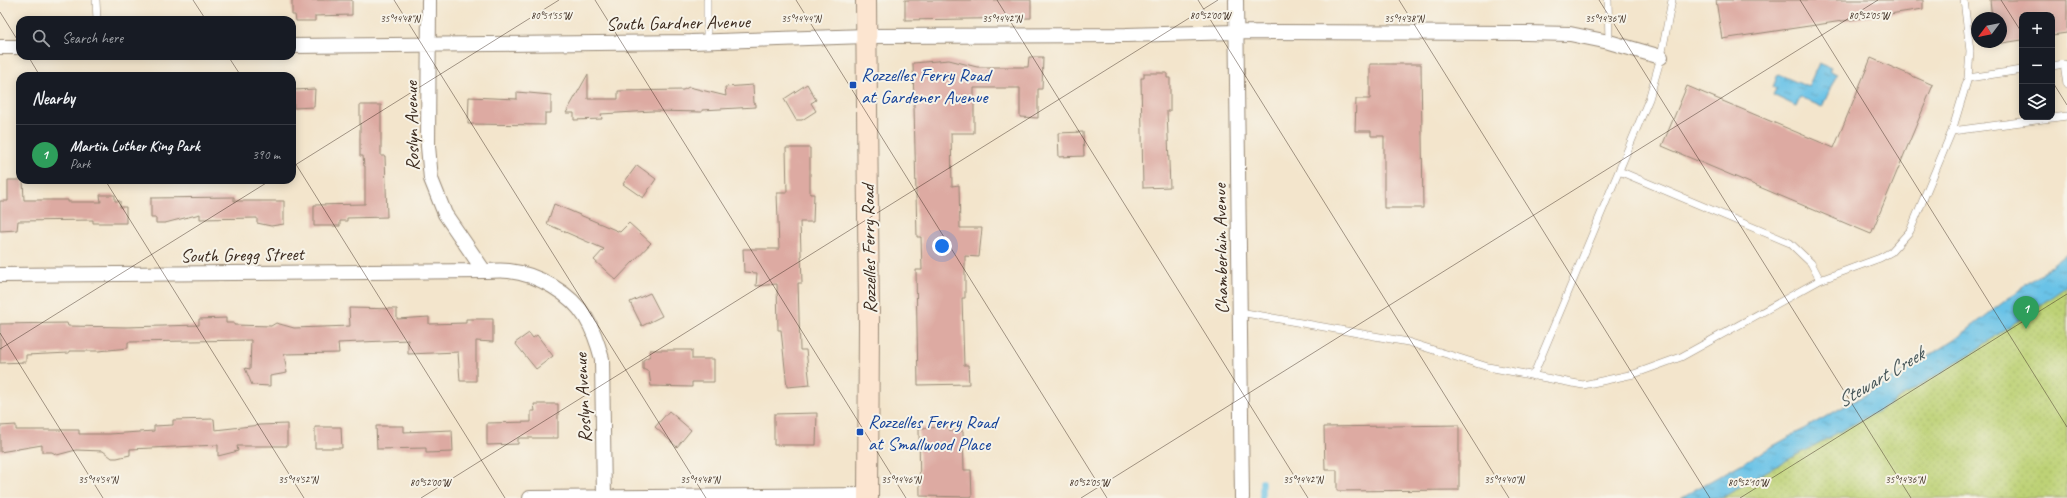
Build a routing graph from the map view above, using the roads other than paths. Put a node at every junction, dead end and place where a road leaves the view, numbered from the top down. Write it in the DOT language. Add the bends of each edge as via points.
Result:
graph roads {
  1 [pos="96,0"];
  2 [pos="429,0"];
  3 [pos="707,0"];
  4 [pos="866,0"];
  5 [pos="1236,0"];
  6 [pos="1608,0"];
  7 [pos="1672,0"];
  8 [pos="1964,0"];
  9 [pos="97,16"];
  10 [pos="1236,32"];
  11 [pos="866,36"];
  12 [pos="707,42"];
  13 [pos="1609,42"];
  14 [pos="429,45"];
  15 [pos="296,46"];
  16 [pos="0,47"];
  17 [pos="16,47"];
  18 [pos="1662,57"];
  19 [pos="2055,66"];
  20 [pos="2019,70"];
  21 [pos="1968,78"];
  22 [pos="2067,84"];
  23 [pos="2067,116"];
  24 [pos="1952,131"];
  25 [pos="1619,170"];
  26 [pos="484,271"];
  27 [pos="0,276"];
  28 [pos="1820,280"];
  29 [pos="1240,312"];
  30 [pos="1532,376"];
  31 [pos="868,497"];
  32 [pos="530,498"];
  33 [pos="604,498"];
  34 [pos="1242,498"];
  1 -- 9 [label="lane"];
  2 -- 14 [label="street, Roslyn Avenue"];
  3 -- 12 [label="lane"];
  4 -- 11 [label="street, Rozzelles Ferry Road"];
  5 -- 10 [label="street, Chamberlain Avenue"];
  6 -- 13 [label="lane"];
  7 -- 18 [label="lane"];
  8 -- 21 [label="lane" via="1970,51"];
  10 -- 11 [label="street, South Gardner Avenue"];
  10 -- 13 [label="street, South Gardner Avenue" via="1570,34"];
  10 -- 29 [label="street, Chamberlain Avenue"];
  11 -- 12 [label="street, South Gardner Avenue"];
  11 -- 31 [label="street, Rozzelles Ferry Road"];
  12 -- 14 [label="street, South Gardner Avenue"];
  13 -- 18 [label="street, South Gardner Avenue"];
  14 -- 15 [label="street, South Gardner Avenue"];
  14 -- 26 [label="street, Roslyn Avenue" via="428,146 431,179 445,214"];
  16 -- 17 [label="street"];
  18 -- 25 [label="lane" via="1649,99"];
  19 -- 22 [label="lane" via="2064,64"];
  20 -- 21 [label="lane"];
  21 -- 24 [label="lane"];
  23 -- 24 [label="lane"];
  24 -- 28 [label="lane" via="1910,231 1900,243 1880,258"];
  25 -- 28 [label="lane" via="1790,243 1811,263"];
  25 -- 30 [label="lane"];
  26 -- 27 [label="street, South Gregg Street"];
  26 -- 33 [label="street, Roslyn Avenue" via="526,274 549,284 568,298 589,323 602,358"];
  28 -- 30 [label="lane" via="1681,357 1634,374 1583,385"];
  29 -- 30 [label="lane" via="1408,342 1488,367"];
  29 -- 34 [label="street, Chamberlain Avenue"];
  31 -- 33 [label="street"];
  32 -- 33 [label="street"];
}
